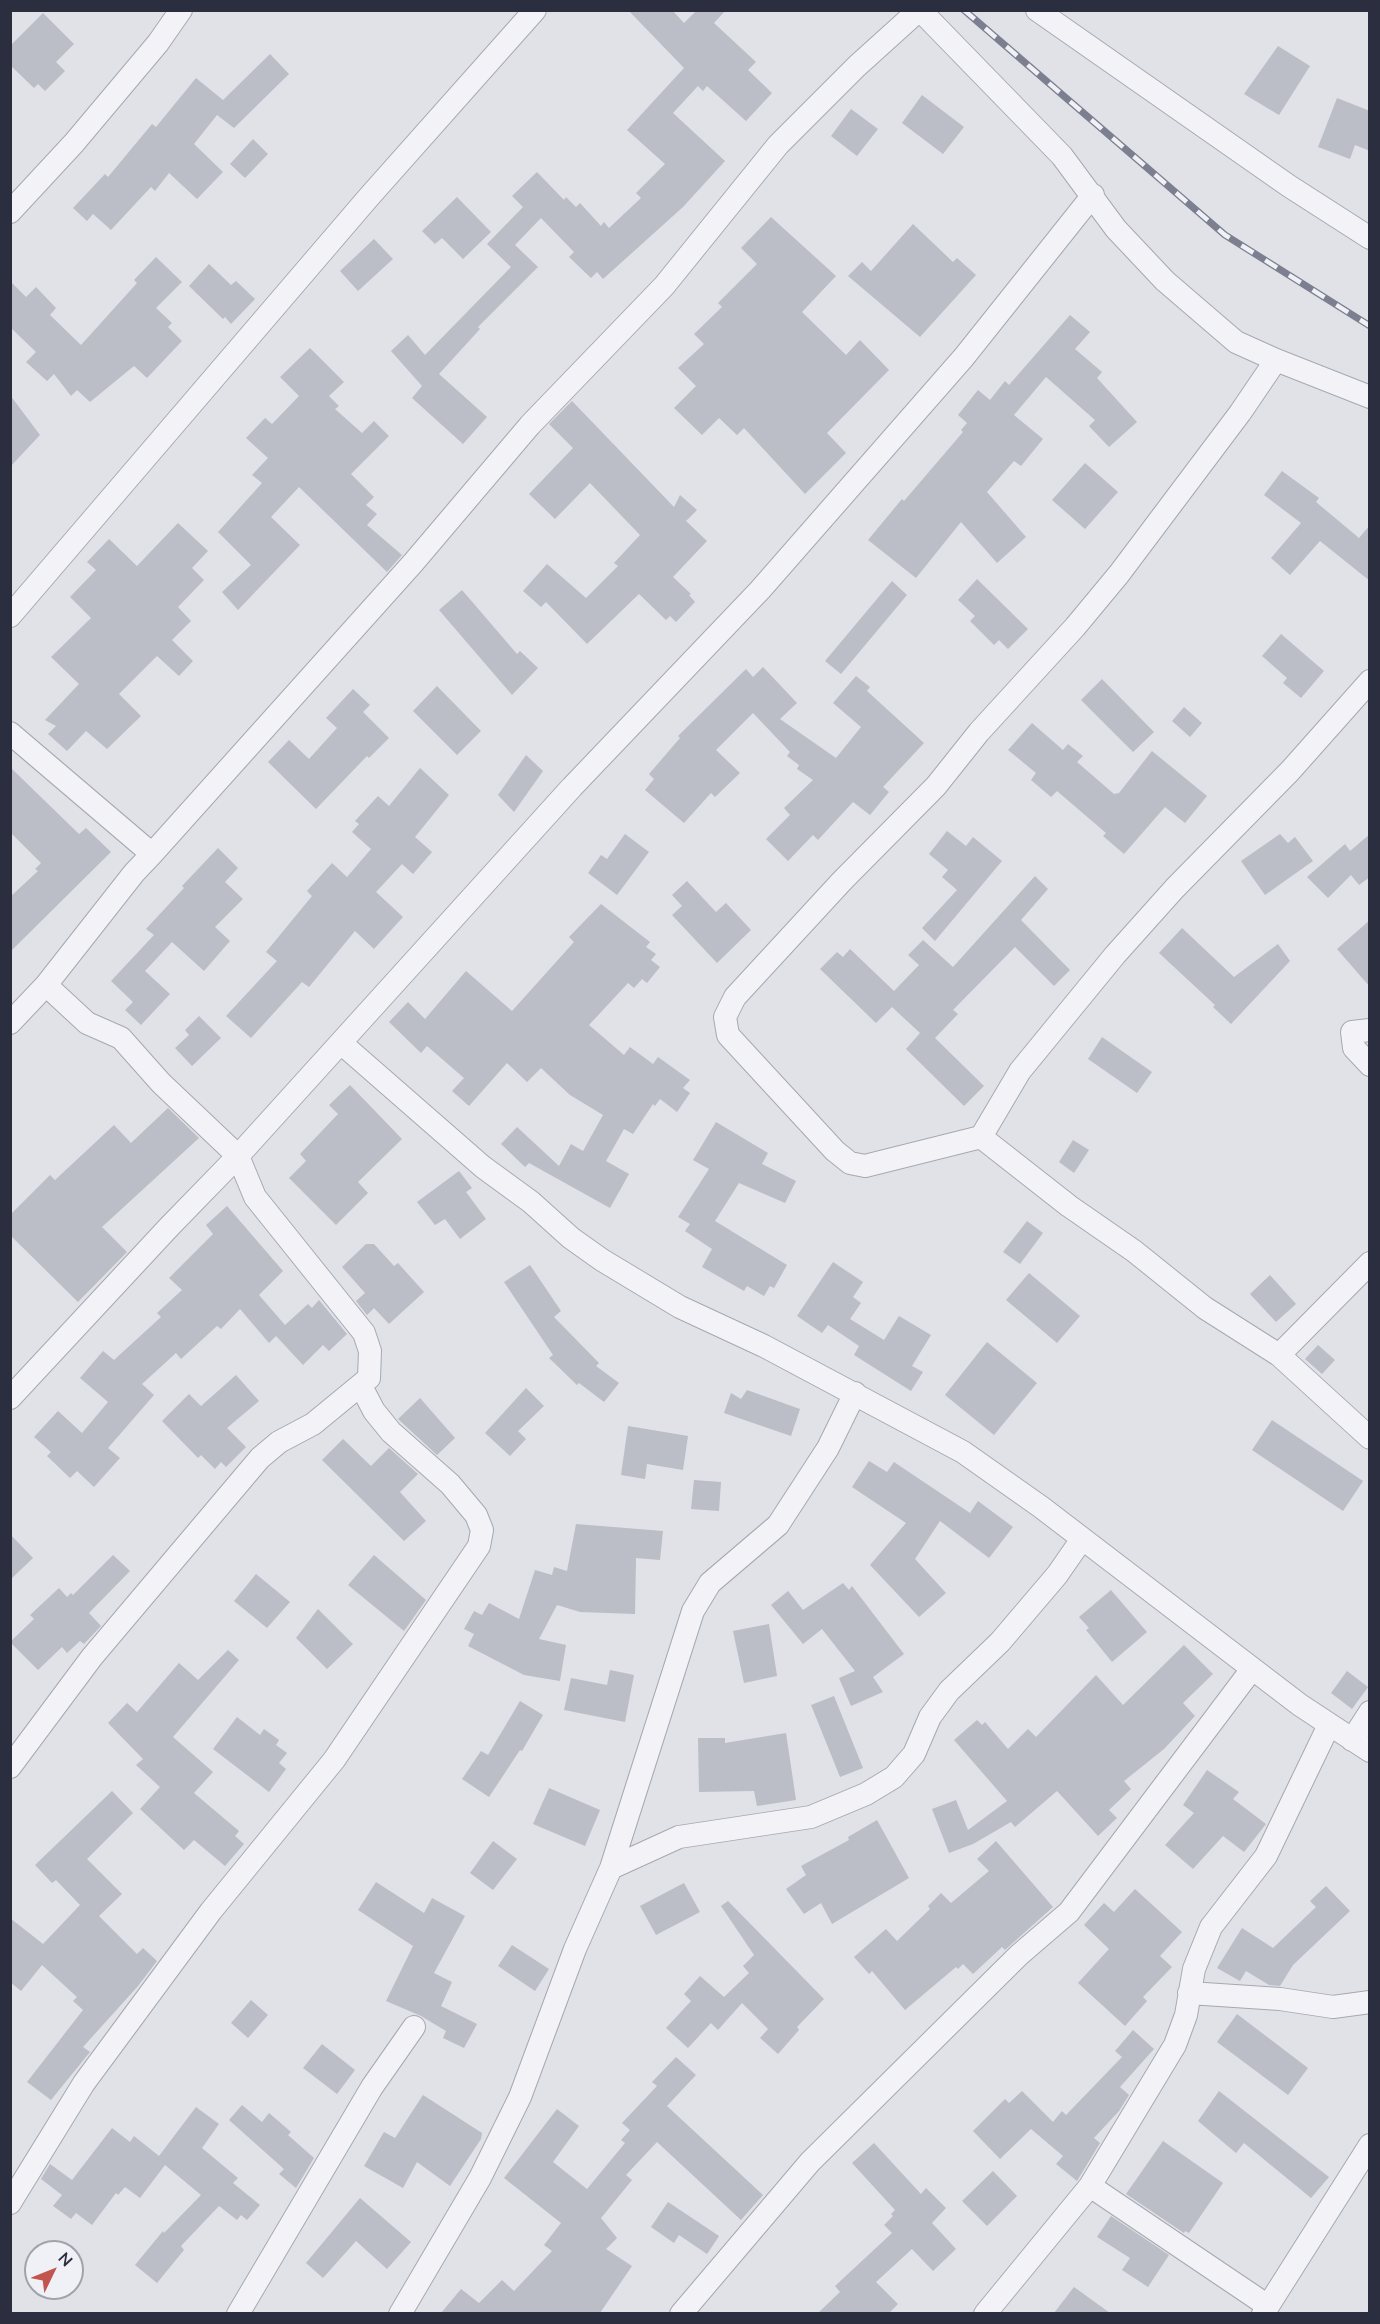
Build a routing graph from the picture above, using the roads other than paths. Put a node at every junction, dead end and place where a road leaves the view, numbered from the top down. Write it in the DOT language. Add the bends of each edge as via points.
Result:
graph roads {
  1 [pos="181,10"];
  2 [pos="535,10"];
  3 [pos="919,10"];
  4 [pos="1037,10"];
  5 [pos="1093,195"];
  6 [pos="10,212"];
  7 [pos="1370,238"];
  8 [pos="1276,360"];
  9 [pos="1370,397"];
  10 [pos="10,616"];
  11 [pos="1370,681"];
  12 [pos="10,733"];
  13 [pos="152,854"];
  14 [pos="46,985"];
  15 [pos="10,1023"];
  16 [pos="1370,1030"];
  17 [pos="341,1043"];
  18 [pos="1370,1065"];
  19 [pos="981,1137"];
  20 [pos="238,1156"];
  21 [pos="1370,1263"];
  22 [pos="1279,1355"];
  23 [pos="361,1386"];
  24 [pos="855,1393"];
  25 [pos="10,1398"];
  26 [pos="1370,1438"];
  27 [pos="1082,1539"];
  28 [pos="1252,1669"];
  29 [pos="1370,1712"];
  30 [pos="1329,1725"];
  31 [pos="1361,1745"];
  32 [pos="10,1767"];
  33 [pos="611,1868"];
  34 [pos="1189,1993"];
  35 [pos="1370,2002"];
  36 [pos="414,2027"];
  37 [pos="1370,2145"];
  38 [pos="1090,2186"];
  39 [pos="10,2203"];
  40 [pos="1265,2309"];
  41 [pos="238,2313"];
  42 [pos="400,2313"];
  43 [pos="681,2313"];
  44 [pos="985,2313"];
  1 -- 6 [label="street" via="74,143"];
  2 -- 10 [label="street" via="368,198"];
  3 -- 5 [label="street" via="1062,156"];
  3 -- 13 [label="street" via="778,145 664,286 530,425 413,563"];
  4 -- 7 [label="street"];
  5 -- 8 [label="street" via="1116,230 1208,321 1236,342"];
  5 -- 17 [label="street" via="964,357 760,590 572,787"];
  8 -- 9 [label="street"];
  8 -- 19 [label="street" via="1240,414 1104,591 936,786 735,997 725,1017 728,1035 850,1163 865,1166"];
  11 -- 19 [label="street" via="1115,955 1020,1071"];
  12 -- 13 [label="street"];
  13 -- 14 [label="street"];
  14 -- 15 [label="street"];
  14 -- 20 [label="street" via="87,1023 121,1038 161,1083"];
  16 -- 18 [label="street" via="1352,1032 1354,1048"];
  17 -- 20 [label="street"];
  17 -- 24 [label="street" via="483,1167 602,1260 680,1307"];
  19 -- 22 [label="street" via="1205,1308"];
  20 -- 23 [label="street" via="255,1197 364,1333 370,1351 369,1378"];
  20 -- 25 [label="street"];
  21 -- 22 [label="street"];
  22 -- 26 [label="street"];
  23 -- 32 [label="street" via="313,1424 279,1442 260,1458 92,1657"];
  23 -- 39 [label="street" via="391,1432 450,1484 476,1515 482,1530 479,1546 334,1760 211,1911 84,2084"];
  24 -- 27 [label="street" via="963,1452"];
  24 -- 33 [label="street" via="828,1448 778,1525 710,1584 693,1611"];
  27 -- 28 [label="street"];
  27 -- 33 [label="street" via="1000,1642 949,1691 930,1717 914,1754 894,1777 866,1794 811,1817 679,1837"];
  28 -- 30 [label="street"];
  28 -- 43 [label="street" via="1070,1912 1019,1955 818,2153"];
  29 -- 31 [label="street"];
  30 -- 31 [label="street"];
  30 -- 34 [label="street" via="1266,1856 1211,1927"];
  33 -- 42 [label="street" via="575,1949 520,2097 480,2178"];
  34 -- 35 [label="street" via="1333,2007"];
  34 -- 38 [label="street" via="1175,2045"];
  36 -- 41 [label="street" via="372,2086"];
  37 -- 40 [label="street"];
  38 -- 40 [label="street"];
  38 -- 44 [label="street"];
}
